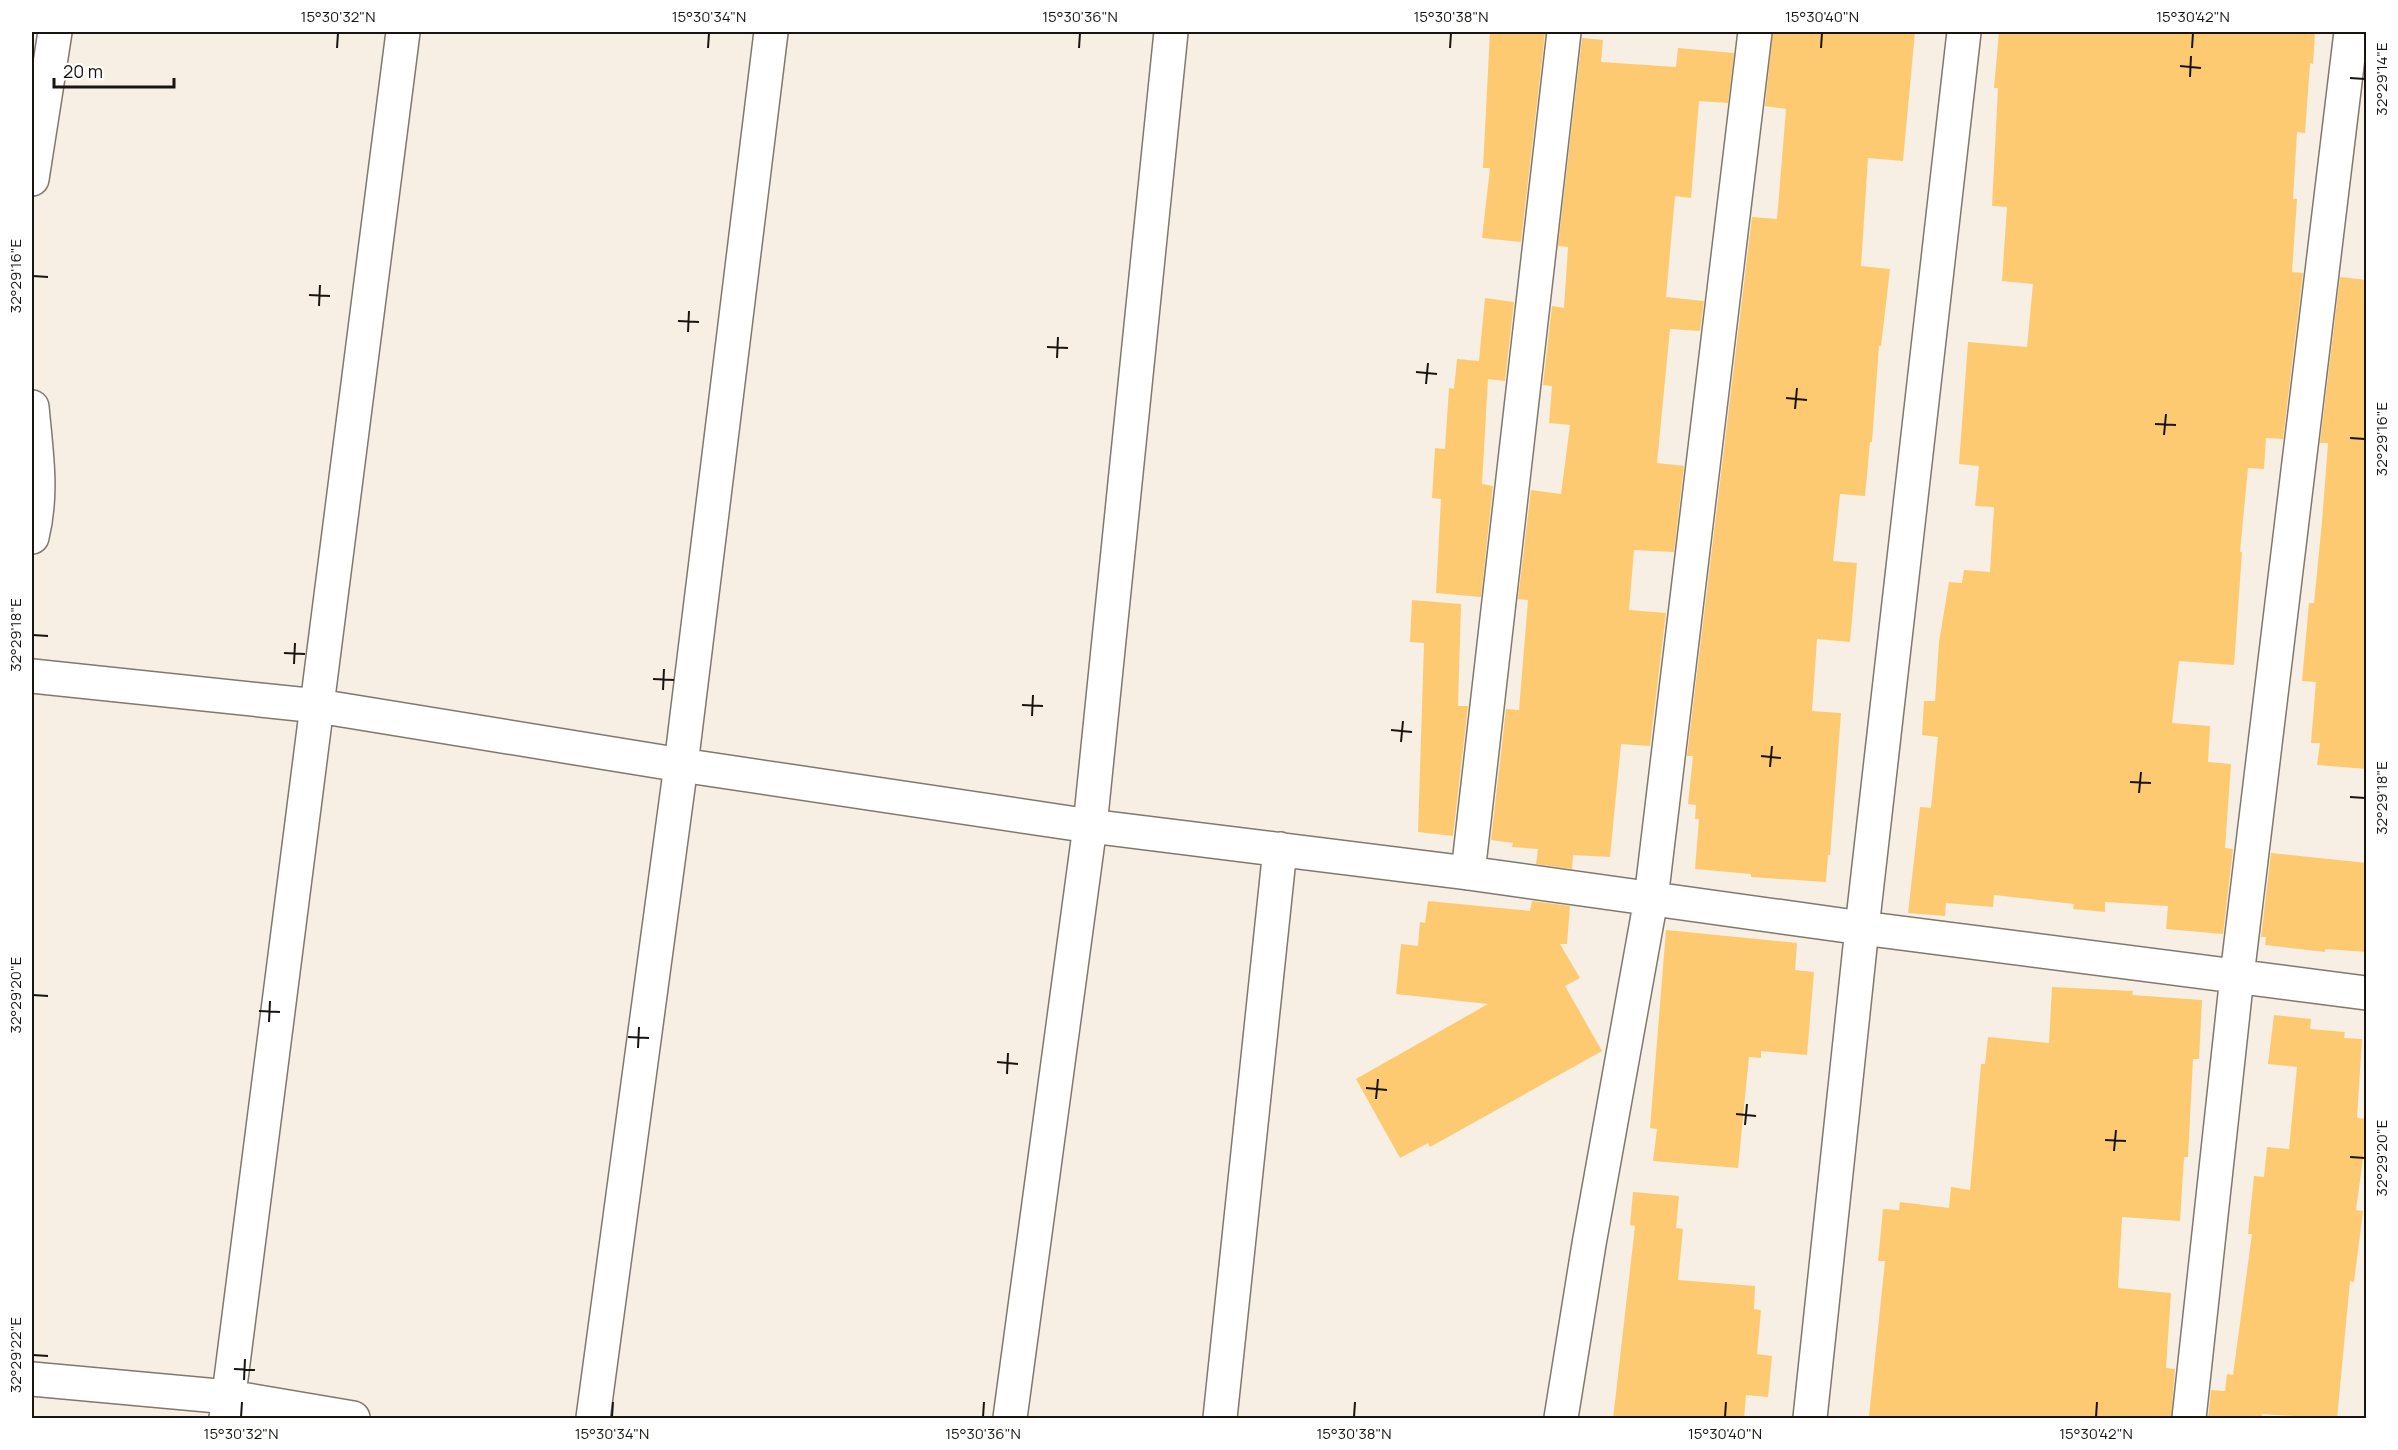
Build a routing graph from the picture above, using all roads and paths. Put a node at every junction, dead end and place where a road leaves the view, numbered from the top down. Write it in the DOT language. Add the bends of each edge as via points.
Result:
graph roads {
  1 [pos="55,32"];
  2 [pos="404,32"];
  3 [pos="771,32"];
  4 [pos="1172,32"];
  5 [pos="1564,32"];
  6 [pos="1755,32"];
  7 [pos="1964,32"];
  8 [pos="2351,32"];
  9 [pos="32,179"];
  10 [pos="32,407"];
  11 [pos="32,537"];
  12 [pos="32,676"];
  13 [pos="318,706"];
  14 [pos="681,765"];
  15 [pos="1090,826"];
  16 [pos="1280,849"];
  17 [pos="1468,873"];
  18 [pos="1652,899"];
  19 [pos="1862,928"];
  20 [pos="2237,976"];
  21 [pos="2367,993"];
  22 [pos="32,1379"];
  23 [pos="227,1408"];
  24 [pos="353,1419"];
  25 [pos="593,1419"];
  26 [pos="1010,1419"];
  27 [pos="1220,1419"];
  28 [pos="1561,1419"];
  29 [pos="1809,1419"];
  30 [pos="2189,1419"];
  1 -- 9 [label="street"];
  2 -- 13 [label="street"];
  3 -- 14 [label="street"];
  4 -- 15 [label="street"];
  5 -- 17 [label="street"];
  6 -- 18 [label="street"];
  7 -- 19 [label="street"];
  8 -- 20 [label="street"];
  10 -- 11 [label="street" via="38,511"];
  12 -- 13 [label="street"];
  13 -- 14 [label="street"];
  13 -- 23 [label="street"];
  14 -- 15 [label="street"];
  14 -- 25 [label="street"];
  15 -- 16 [label="street"];
  15 -- 26 [label="street"];
  16 -- 17 [label="street"];
  16 -- 27 [label="street"];
  17 -- 18 [label="street"];
  18 -- 19 [label="street"];
  18 -- 28 [label="street"];
  19 -- 20 [label="street"];
  19 -- 29 [label="street"];
  20 -- 21 [label="street"];
  20 -- 30 [label="street"];
  22 -- 23 [label="street"];
  23 -- 24 [label="street"];
}
